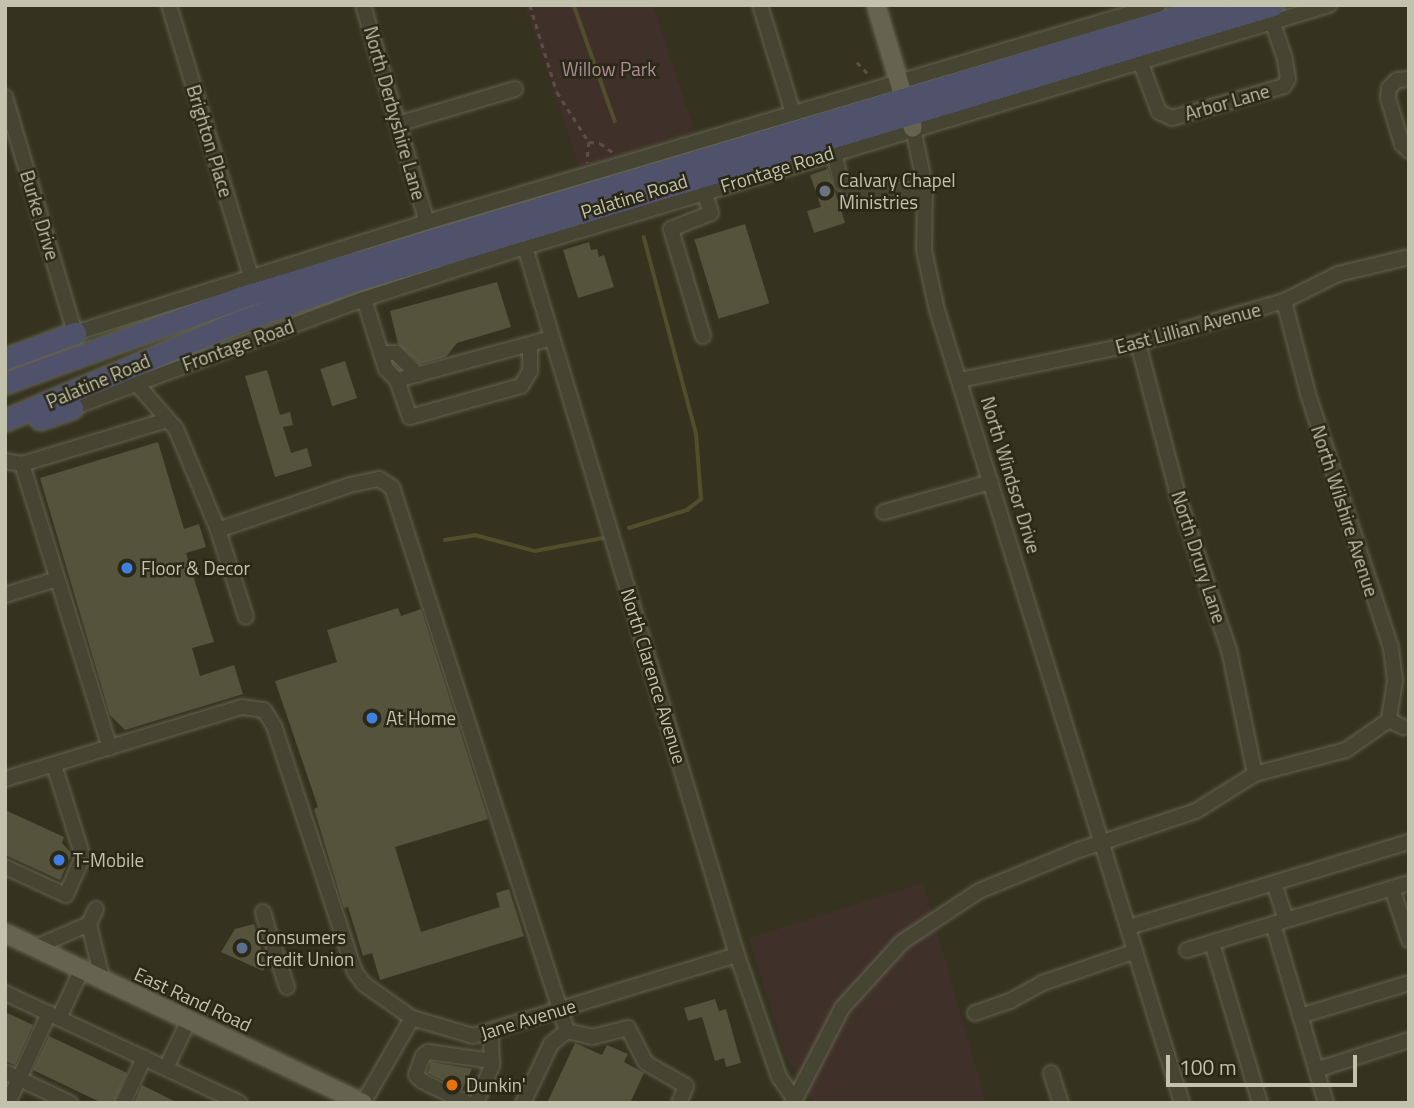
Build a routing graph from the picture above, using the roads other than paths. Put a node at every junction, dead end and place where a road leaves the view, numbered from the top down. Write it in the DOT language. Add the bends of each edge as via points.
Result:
graph roads {
  1 [pos="169,5"];
  2 [pos="363,5"];
  3 [pos="760,5"];
  4 [pos="876,5"];
  5 [pos="1158,5"];
  6 [pos="1217,5"];
  7 [pos="1329,5"];
  8 [pos="1273,14"];
  9 [pos="1140,61"];
  10 [pos="1409,79"];
  11 [pos="515,89"];
  12 [pos="5,97"];
  13 [pos="905,105"];
  14 [pos="793,113"];
  15 [pos="401,123"];
  16 [pos="1409,151"];
  17 [pos="834,152"];
  18 [pos="704,191"];
  19 [pos="925,191"];
  20 [pos="427,222"];
  21 [pos="525,247"];
  22 [pos="1409,257"];
  23 [pos="251,277"];
  24 [pos="363,299"];
  25 [pos="1284,301"];
  26 [pos="75,333"];
  27 [pos="703,336"];
  28 [pos="552,338"];
  29 [pos="1138,342"];
  30 [pos="530,344"];
  31 [pos="381,353"];
  32 [pos="5,359"];
  33 [pos="418,374"];
  34 [pos="397,380"];
  35 [pos="960,380"];
  36 [pos="5,383"];
  37 [pos="136,383"];
  38 [pos="72,408"];
  39 [pos="5,420"];
  40 [pos="168,420"];
  41 [pos="5,430"];
  42 [pos="5,461"];
  43 [pos="22,464"];
  44 [pos="991,482"];
  45 [pos="884,512"];
  46 [pos="218,530"];
  47 [pos="57,579"];
  48 [pos="5,595"];
  49 [pos="246,617"];
  50 [pos="1389,720"];
  51 [pos="1403,727"];
  52 [pos="110,748"];
  53 [pos="54,765"];
  54 [pos="1255,774"];
  55 [pos="5,779"];
  56 [pos="1409,842"];
  57 [pos="1102,843"];
  58 [pos="5,867"];
  59 [pos="1274,883"];
  60 [pos="1409,883"];
  61 [pos="1392,888"];
  62 [pos="96,909"];
  63 [pos="1280,922"];
  64 [pos="266,923"];
  65 [pos="89,924"];
  66 [pos="1129,927"];
  67 [pos="5,933"];
  68 [pos="1409,940"];
  69 [pos="1212,943"];
  70 [pos="36,947"];
  71 [pos="1187,950"];
  72 [pos="1136,951"];
  73 [pos="737,956"];
  74 [pos="82,969"];
  75 [pos="102,978"];
  76 [pos="1409,983"];
  77 [pos="287,987"];
  78 [pos="5,993"];
  79 [pos="560,1010"];
  80 [pos="975,1013"];
  81 [pos="54,1015"];
  82 [pos="1300,1016"];
  83 [pos="412,1018"];
  84 [pos="190,1020"];
  85 [pos="491,1031"];
  86 [pos="567,1031"];
  87 [pos="1409,1040"];
  88 [pos="144,1058"];
  89 [pos="492,1061"];
  90 [pos="166,1068"];
  91 [pos="1316,1070"];
  92 [pos="1051,1073"];
  93 [pos="12,1075"];
  94 [pos="794,1102"];
  95 [pos="8,1103"];
  96 [pos="70,1103"];
  97 [pos="122,1103"];
  98 [pos="240,1103"];
  99 [pos="363,1103"];
  100 [pos="467,1103"];
  101 [pos="476,1103"];
  102 [pos="523,1103"];
  103 [pos="679,1103"];
  104 [pos="1061,1103"];
  105 [pos="1182,1103"];
  106 [pos="1260,1103"];
  107 [pos="1326,1103"];
  1 -- 23 [label="street, Brighton Place"];
  2 -- 15 [label="street, North Derbyshire Lane"];
  3 -- 14 [label="street"];
  4 -- 13 [label="main road, North Windsor Drive"];
  5 -- 13 [label="street, Frontage Road"];
  6 -- 13 [label="highway, Palatine Road"];
  7 -- 8 [label="street, Frontage Road"];
  8 -- 9 [label="street, Frontage Road"];
  8 -- 9 [label="street, Arbor Lane" via="1288,79 1284,86 1172,118 1159,112"];
  8 -- 13 [label="highway, Palatine Road"];
  9 -- 13 [label="street, Frontage Road"];
  10 -- 16 [label="street" via="1397,80 1389,88 1388,98 1402,144"];
  11 -- 15 [label="street"];
  12 -- 26 [label="street, Burke Drive"];
  13 -- 14 [label="street, Frontage Road"];
  13 -- 17 [label="street, Frontage Road"];
  13 -- 19 [label="street, North Windsor Drive"];
  13 -- 36 [label="highway, Palatine Road" via="242,297"];
  13 -- 39 [label="highway, Palatine Road" via="360,279 237,323"];
  14 -- 20 [label="street, Frontage Road"];
  15 -- 20 [label="street, North Derbyshire Lane"];
  17 -- 18 [label="street, Frontage Road"];
  17 -- 19 [label="street" via="841,183 851,189"];
  18 -- 21 [label="street, Frontage Road"];
  18 -- 27 [label="street" via="710,213 671,229"];
  19 -- 35 [label="street, North Windsor Drive" via="924,250"];
  20 -- 23 [label="street, Frontage Road"];
  21 -- 24 [label="street, Frontage Road"];
  21 -- 28 [label="street, North Clarence Avenue"];
  22 -- 25 [label="street, East Lillian Avenue" via="1338,274"];
  23 -- 26 [label="street, Frontage Road"];
  24 -- 31 [label="street"];
  24 -- 37 [label="street, Frontage Road"];
  25 -- 29 [label="street, East Lillian Avenue"];
  25 -- 50 [label="street, North Wilshire Avenue" via="1308,394 1391,648 1395,681"];
  26 -- 32 [label="highway"];
  28 -- 30 [label="street"];
  28 -- 73 [label="street, North Clarence Avenue"];
  29 -- 35 [label="street, East Lillian Avenue"];
  29 -- 54 [label="street, North Drury Lane" via="1178,496 1229,650"];
  30 -- 33 [label="street"];
  30 -- 34 [label="street" via="530,371 521,386 410,417"];
  31 -- 33 [label="street" via="396,354"];
  31 -- 34 [label="street" via="386,369"];
  33 -- 34 [label="street"];
  35 -- 44 [label="street, North Windsor Drive"];
  37 -- 38 [label="street, Frontage Road"];
  37 -- 40 [label="street"];
  38 -- 41 [label="highway"];
  40 -- 43 [label="street"];
  40 -- 46 [label="street"];
  42 -- 43 [label="street"];
  43 -- 47 [label="street"];
  44 -- 45 [label="street"];
  44 -- 57 [label="street, North Windsor Drive"];
  46 -- 49 [label="street"];
  46 -- 79 [label="street" via="350,485 379,479 392,487"];
  47 -- 48 [label="street"];
  47 -- 52 [label="street"];
  50 -- 51 [label="street"];
  50 -- 54 [label="street" via="1346,750"];
  52 -- 53 [label="street"];
  52 -- 83 [label="street, Jane Avenue" via="242,707 264,710 274,726 355,972 364,984"];
  53 -- 55 [label="street"];
  53 -- 58 [label="street" via="83,857 66,895"];
  54 -- 57 [label="street" via="1196,811"];
  56 -- 59 [label="street"];
  57 -- 66 [label="street, North Windsor Drive"];
  57 -- 94 [label="street" via="979,891 902,942 842,1008"];
  59 -- 63 [label="street"];
  59 -- 66 [label="street"];
  60 -- 61 [label="street"];
  61 -- 63 [label="street"];
  61 -- 68 [label="street"];
  62 -- 65 [label="street"];
  63 -- 69 [label="street"];
  63 -- 82 [label="street"];
  64 -- 77 [label="street"];
  65 -- 70 [label="street"];
  65 -- 75 [label="street"];
  66 -- 72 [label="street, North Windsor Drive"];
  67 -- 70 [label="main road, East Rand Road"];
  69 -- 71 [label="street"];
  69 -- 106 [label="street"];
  70 -- 74 [label="main road, East Rand Road"];
  72 -- 80 [label="street" via="1042,983"];
  72 -- 105 [label="street, North Windsor Drive"];
  73 -- 79 [label="street, Jane Avenue"];
  73 -- 94 [label="street, North Clarence Avenue" via="779,1077"];
  74 -- 75 [label="main road, East Rand Road"];
  74 -- 81 [label="street"];
  75 -- 84 [label="main road, East Rand Road"];
  76 -- 82 [label="street"];
  78 -- 81 [label="street"];
  79 -- 85 [label="street, Jane Avenue"];
  79 -- 86 [label="street"];
  81 -- 88 [label="street"];
  81 -- 93 [label="street"];
  82 -- 91 [label="street"];
  83 -- 85 [label="street, Jane Avenue" via="473,1036"];
  83 -- 99 [label="street"];
  84 -- 90 [label="street"];
  84 -- 99 [label="main road, East Rand Road"];
  85 -- 89 [label="street"];
  86 -- 102 [label="street" via="551,1044"];
  86 -- 103 [label="street" via="592,1037 628,1028 646,1063 686,1086"];
  87 -- 91 [label="street"];
  88 -- 90 [label="street"];
  88 -- 97 [label="street"];
  89 -- 100 [label="street" via="428,1052 423,1056 416,1075"];
  89 -- 101 [label="street"];
  90 -- 98 [label="street"];
  91 -- 107 [label="street"];
  92 -- 104 [label="street"];
  93 -- 95 [label="street"];
  93 -- 96 [label="street"];
}
